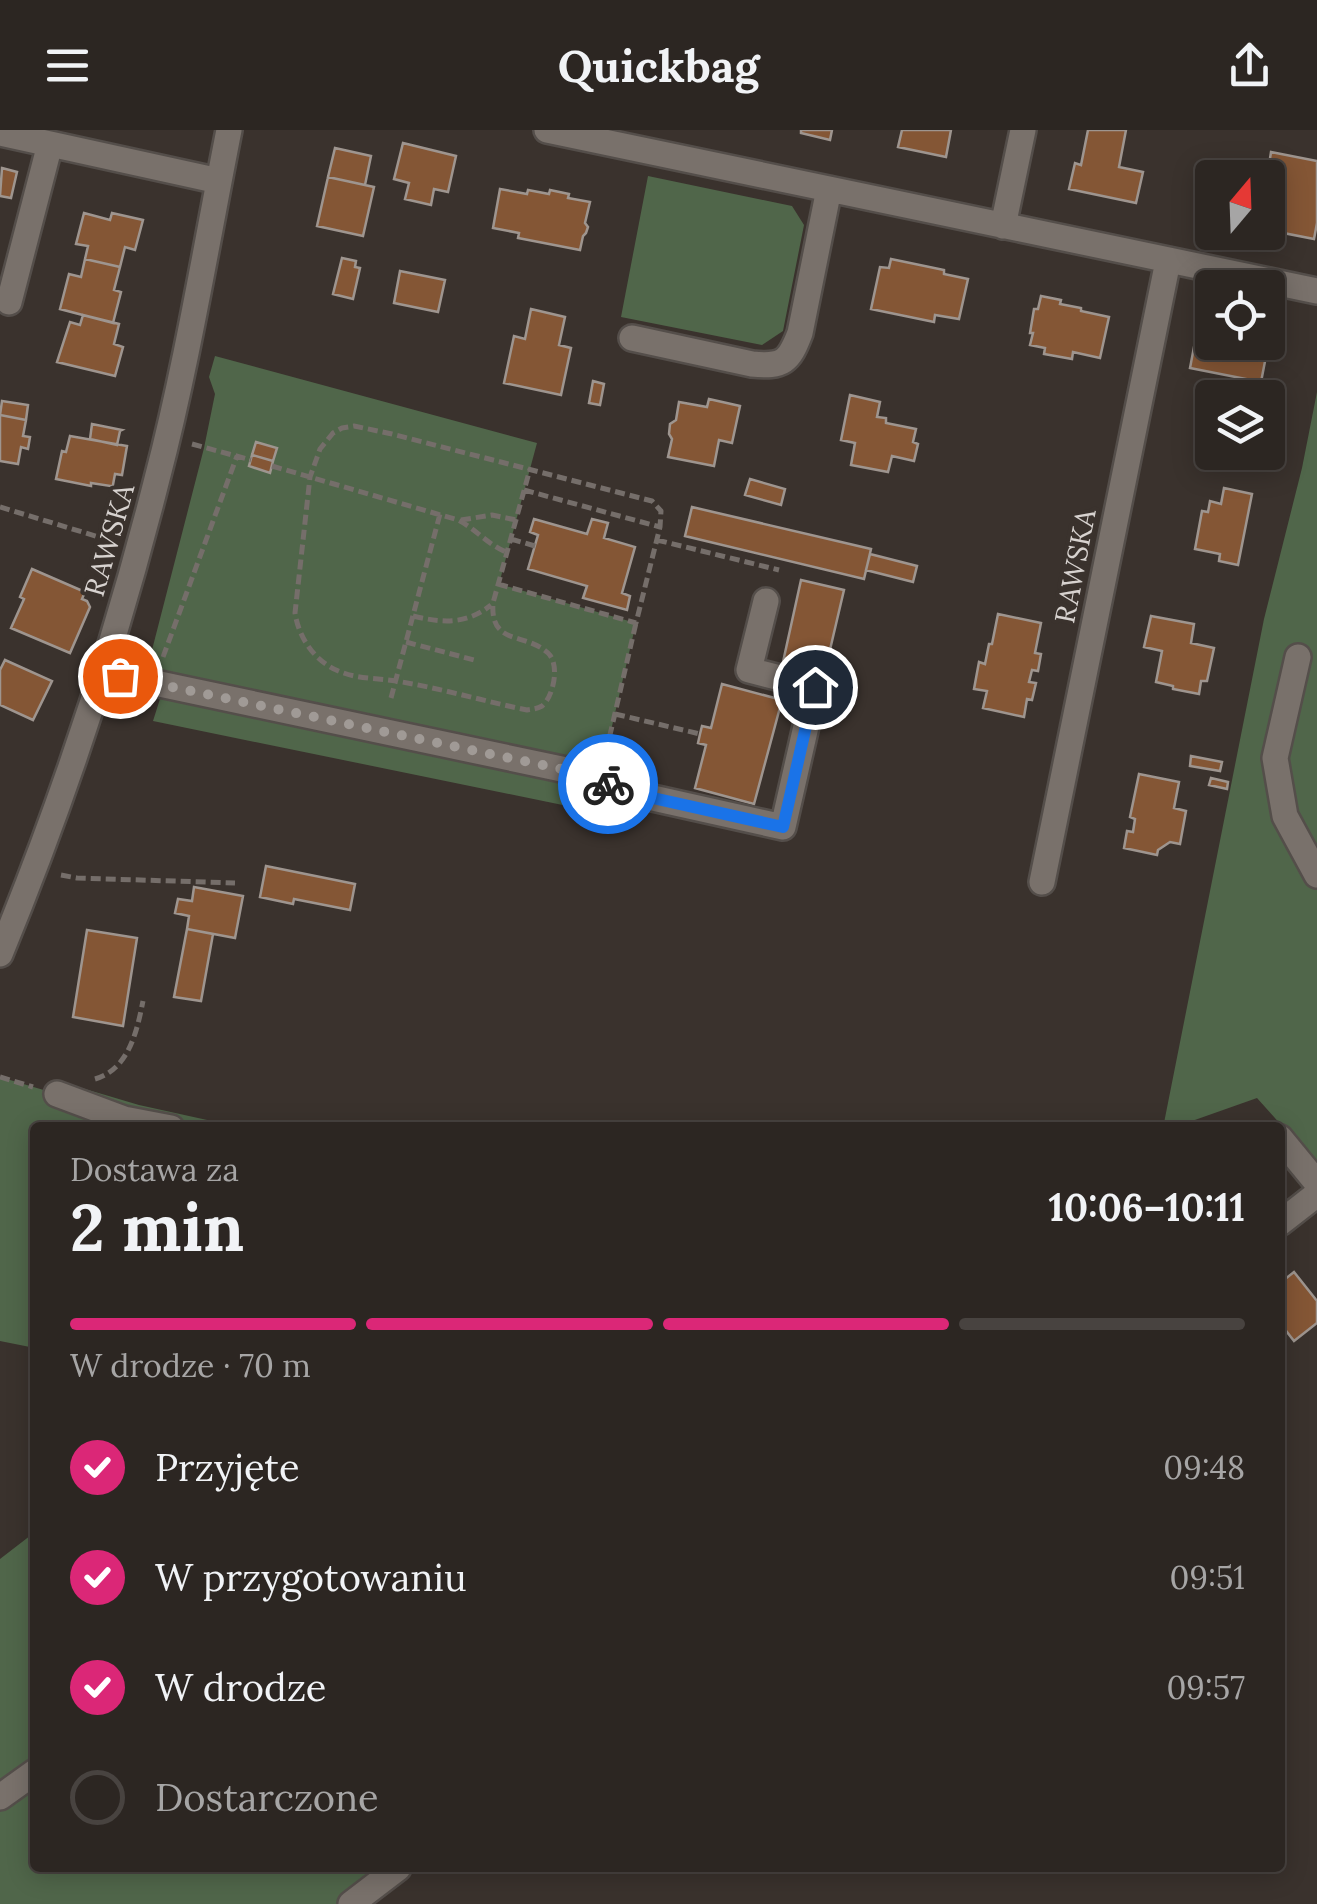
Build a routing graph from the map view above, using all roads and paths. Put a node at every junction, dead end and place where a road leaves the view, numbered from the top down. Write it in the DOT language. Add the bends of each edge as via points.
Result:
graph roads {
  1 [pos="229,130"];
  2 [pos="546,130"];
  3 [pos="1022,130"];
  4 [pos="0,133"];
  5 [pos="50,144"];
  6 [pos="219,181"];
  7 [pos="829,189"];
  8 [pos="1003,226"];
  9 [pos="1168,260"];
  10 [pos="1317,292"];
  11 [pos="10,302"];
  12 [pos="632,338"];
  13 [pos="204,448"];
  14 [pos="237,456"];
  15 [pos="251,460"];
  16 [pos="272,466"];
  17 [pos="530,470"];
  18 [pos="310,477"];
  19 [pos="524,490"];
  20 [pos="0,507"];
  21 [pos="440,514"];
  22 [pos="458,520"];
  23 [pos="516,520"];
  24 [pos="660,527"];
  25 [pos="511,539"];
  26 [pos="657,540"];
  27 [pos="119,543"];
  28 [pos="535,546"];
  29 [pos="507,553"];
  30 [pos="779,570"];
  31 [pos="498,584"];
  32 [pos="766,600"];
  33 [pos="493,603"];
  34 [pos="413,616"];
  35 [pos="636,623"];
  36 [pos="406,642"];
  37 [pos="1298,658"];
  38 [pos="478,661"];
  39 [pos="103,672"];
  40 [pos="396,681"];
  41 [pos="153,683"];
  42 [pos="391,698"];
  43 [pos="615,714"];
  44 [pos="700,734"];
  45 [pos="597,742"];
  46 [pos="34,870"];
  47 [pos="1317,874"];
  48 [pos="1042,882"];
  49 [pos="236,884"];
  50 [pos="0,954"];
  51 [pos="143,1001"];
  52 [pos="57,1094"];
  53 [pos="136,1122"];
  54 [pos="1285,1144"];
  55 [pos="1317,1183"];
  56 [pos="1317,1194"];
  57 [pos="1285,1219"];
  58 [pos="30,1776"];
  59 [pos="0,1797"];
  60 [pos="393,1872"];
  61 [pos="352,1904"];
  1 -- 6 [label="street, RAWSKA"];
  2 -- 7 [label="street"];
  3 -- 8 [label="street"];
  4 -- 5 [label="street"];
  5 -- 6 [label="street"];
  5 -- 11 [label="street"];
  6 -- 39 [label="street, RAWSKA" via="158,477"];
  7 -- 8 [label="street"];
  7 -- 12 [label="street" via="800,333 784,362 752,364"];
  8 -- 9 [label="street"];
  9 -- 10 [label="street"];
  9 -- 48 [label="street, RAWSKA"];
  13 -- 14 [label="path"];
  14 -- 15 [label="path"];
  14 -- 41 [label="path"];
  16 -- 18 [label="path"];
  17 -- 18 [label="path" via="354,426 326,440"];
  17 -- 19 [label="path"];
  17 -- 24 [label="path" via="652,501"];
  18 -- 21 [label="path"];
  18 -- 40 [label="path" via="295,613 300,633 318,658 340,672"];
  19 -- 23 [label="path"];
  19 -- 24 [label="path"];
  20 -- 27 [label="path"];
  21 -- 22 [label="path"];
  21 -- 34 [label="path"];
  22 -- 23 [label="path"];
  22 -- 29 [label="path"];
  23 -- 25 [label="path"];
  24 -- 26 [label="path"];
  25 -- 28 [label="path"];
  25 -- 29 [label="path"];
  26 -- 30 [label="path"];
  26 -- 35 [label="path"];
  29 -- 31 [label="path"];
  31 -- 33 [label="path"];
  31 -- 35 [label="path"];
  32 -- 41 [label="street" via="749,670 815,687 783,827 626,792 590,775"];
  33 -- 34 [label="path" via="450,622"];
  33 -- 40 [label="path" via="492,618 503,633 554,660 551,690 540,708"];
  34 -- 36 [label="path"];
  35 -- 43 [label="path"];
  36 -- 38 [label="path"];
  36 -- 40 [label="path"];
  37 -- 47 [label="street" via="1275,758 1285,816"];
  39 -- 41 [label="street"];
  39 -- 46 [label="street, RAWSKA"];
  40 -- 42 [label="path"];
  43 -- 44 [label="path"];
  43 -- 45 [label="path" via="609,739"];
  46 -- 49 [label="path" via="77,878"];
  46 -- 50 [label="street, RAWSKA"];
  51 -- 52 [label="path" via="134,1038 114,1069"];
  52 -- 53 [label="street"];
  54 -- 55 [label="street"];
  56 -- 57 [label="street"];
  58 -- 59 [label="street"];
  60 -- 61 [label="street"];
}
